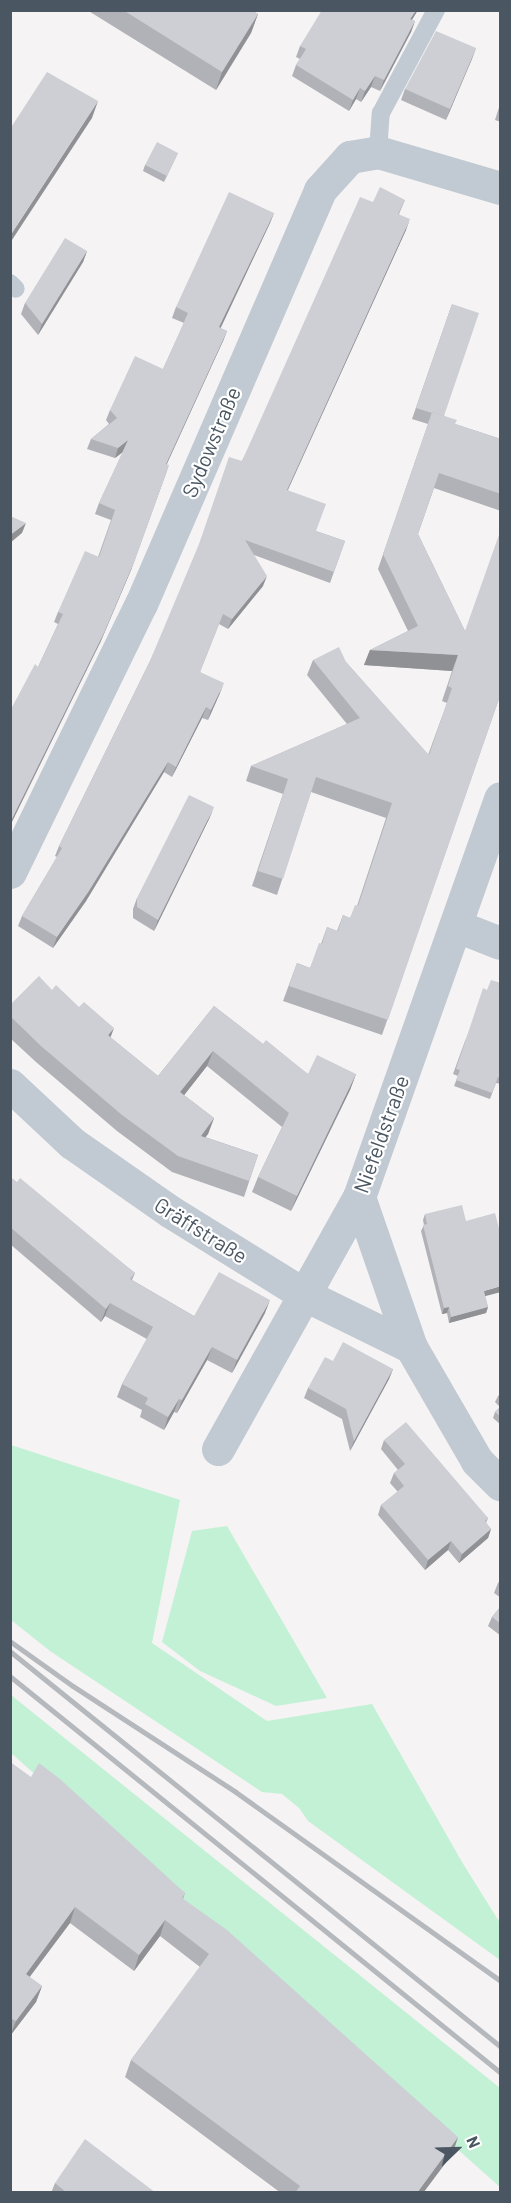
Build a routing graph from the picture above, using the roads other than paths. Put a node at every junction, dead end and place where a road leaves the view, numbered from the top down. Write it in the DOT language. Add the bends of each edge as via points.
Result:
graph roads {
  1 [pos="436,10"];
  2 [pos="378,152"];
  3 [pos="501,188"];
  4 [pos="501,798"];
  5 [pos="10,872"];
  6 [pos="457,926"];
  7 [pos="501,943"];
  8 [pos="10,1085"];
  9 [pos="359,1197"];
  10 [pos="305,1295"];
  11 [pos="411,1347"];
  12 [pos="218,1449"];
  13 [pos="501,1484"];
  1 -- 2 [label="lane" via="381,113"];
  2 -- 3 [label="street, Sydowstraße"];
  2 -- 5 [label="street, Sydowstraße" via="350,157 320,190 141,604"];
  4 -- 6 [label="street, Niefeldstraße"];
  6 -- 7 [label="street"];
  6 -- 9 [label="street, Niefeldstraße"];
  8 -- 10 [label="street, Gräffstraße" via="72,1143 171,1212"];
  9 -- 10 [label="street, Niefeldstraße"];
  9 -- 11 [label="street"];
  10 -- 11 [label="street, Gräffstraße"];
  10 -- 12 [label="street, Niefeldstraße"];
  11 -- 13 [label="street" via="477,1461"];
}
